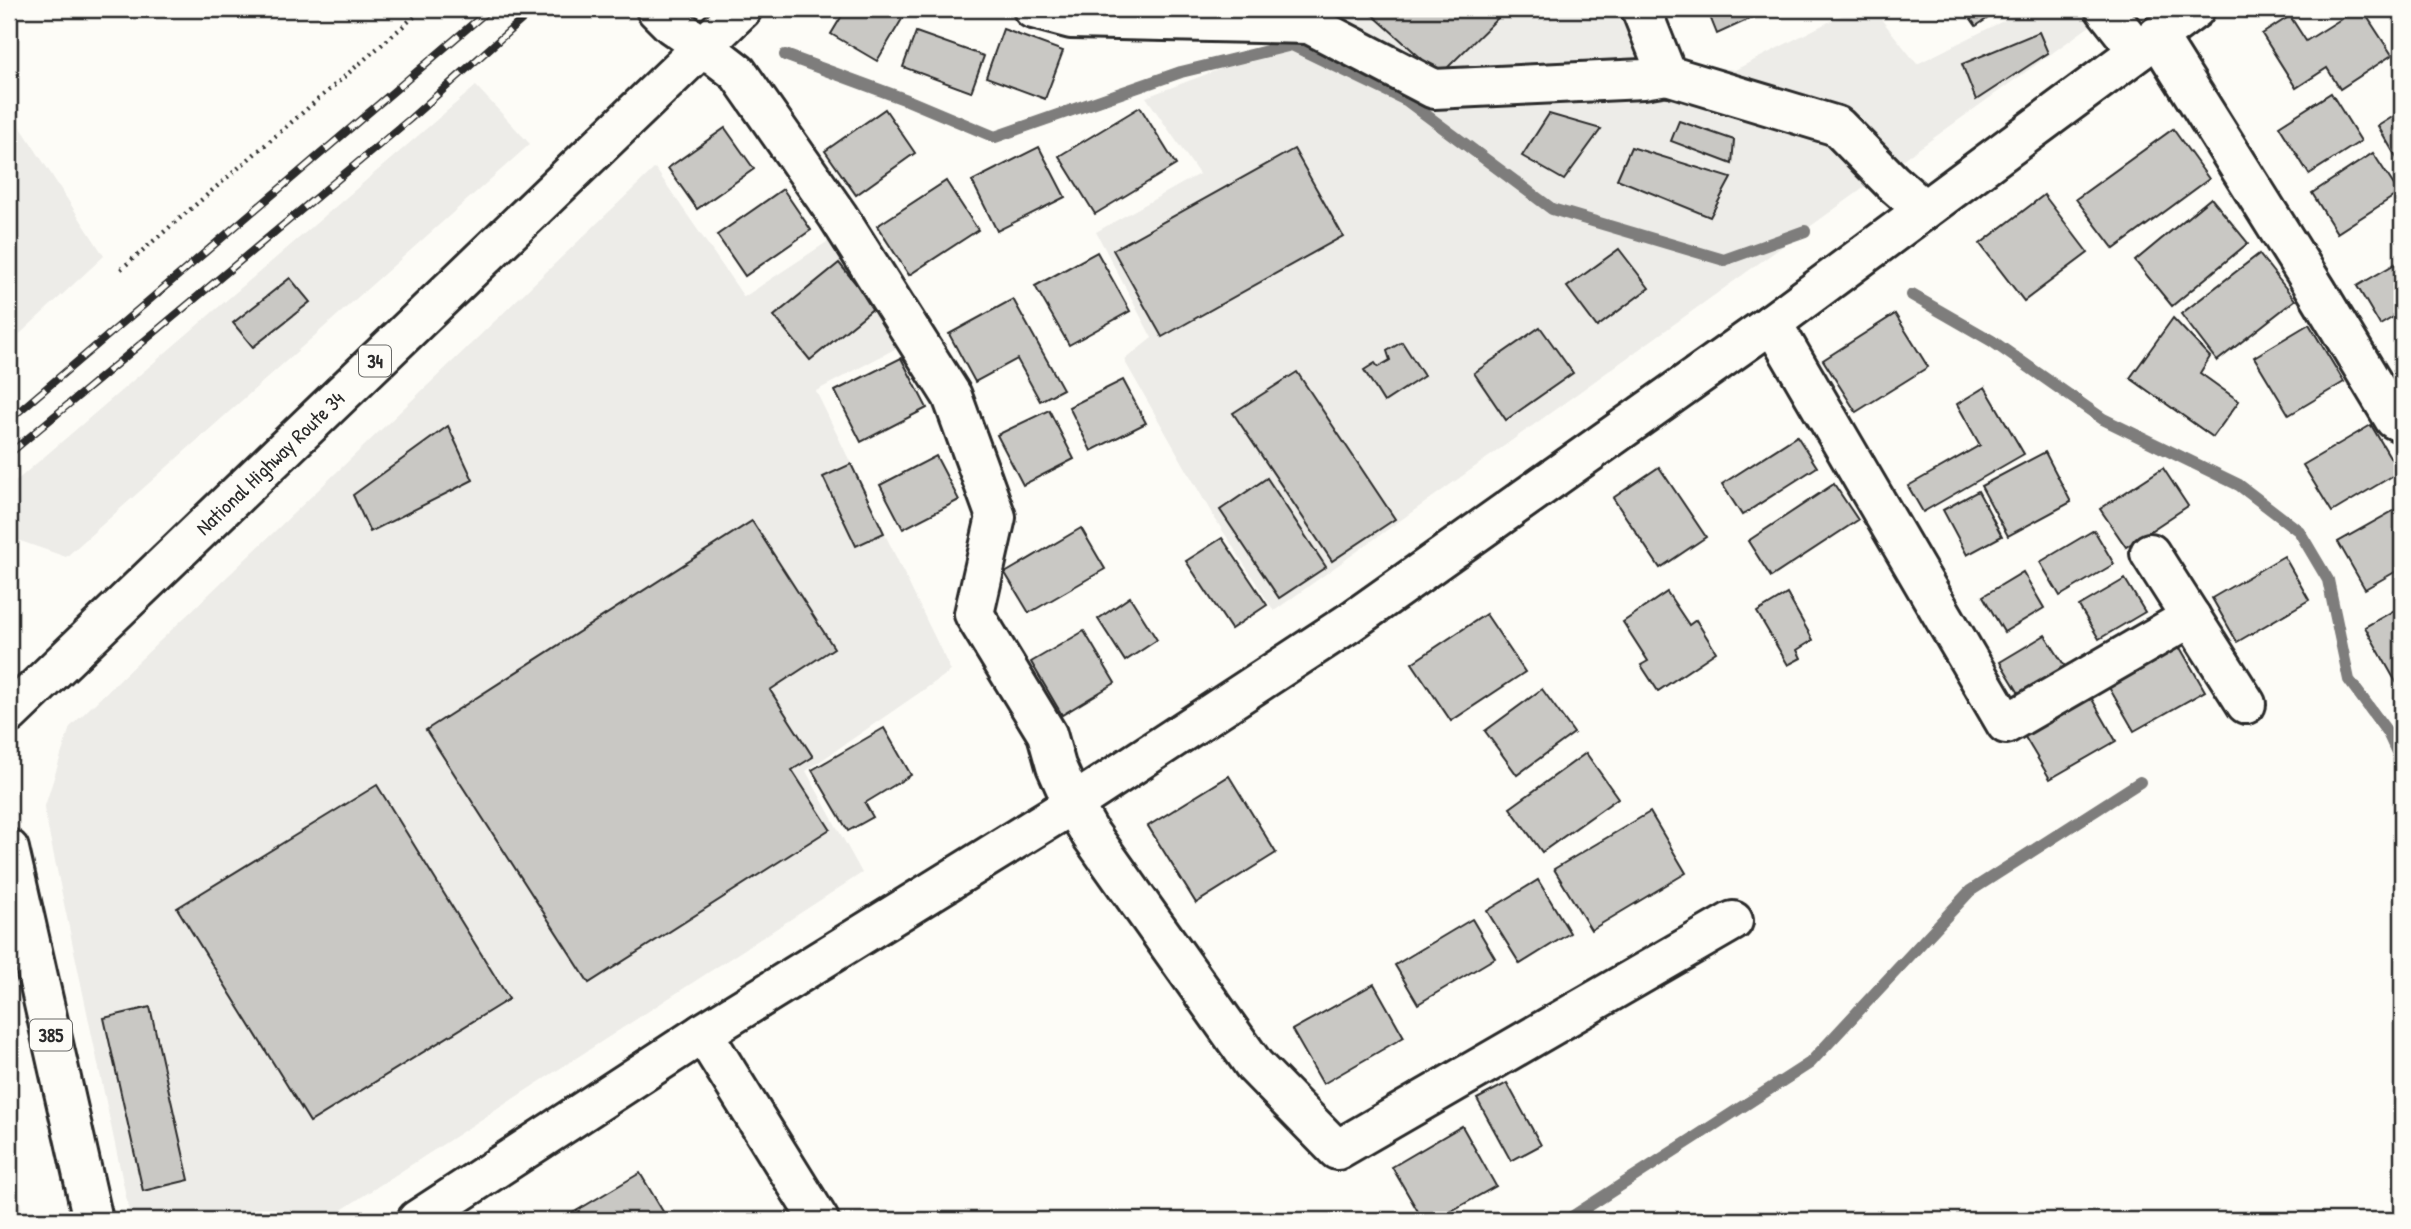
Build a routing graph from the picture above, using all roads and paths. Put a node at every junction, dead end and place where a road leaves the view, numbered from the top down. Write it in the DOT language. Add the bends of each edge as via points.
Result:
graph roads {
  1 [pos="423,9"];
  2 [pos="656,9"];
  3 [pos="742,9"];
  4 [pos="1033,9"];
  5 [pos="1641,9"];
  6 [pos="2105,9"];
  7 [pos="2195,9"];
  8 [pos="2147,43"];
  9 [pos="703,46"];
  10 [pos="1667,75"];
  11 [pos="1924,210"];
  12 [pos="121,269"];
  13 [pos="1772,323"];
  14 [pos="2402,423"];
  15 [pos="2150,553"];
  16 [pos="2191,617"];
  17 [pos="2246,704"];
  18 [pos="9,714"];
  19 [pos="1073,804"];
  20 [pos="9,849"];
  21 [pos="1732,921"];
  22 [pos="703,1033"];
  23 [pos="93,1220"];
  24 [pos="417,1220"];
  25 [pos="819,1220"];
  1 -- 12 [label="path"];
  2 -- 9 [label="main road"];
  3 -- 9 [label="main road, National Highway Route 34 / 34"];
  4 -- 10 [label="main road" via="1071,19 1309,24 1434,89"];
  5 -- 10 [label="main road"];
  6 -- 8 [label="main road"];
  7 -- 8 [label="main road"];
  8 -- 11 [label="main road"];
  8 -- 14 [label="main road" via="2317,291 2394,419"];
  9 -- 18 [label="main road, National Highway Route 34 / 34"];
  9 -- 19 [label="main road" via="738,73 838,216 952,396 996,517 974,614 1046,734"];
  10 -- 11 [label="main road" via="1837,125"];
  11 -- 13 [label="main road"];
  13 -- 16 [label="main road" via="2006,724"];
  13 -- 19 [label="main road" via="1349,623"];
  15 -- 16 [label="main road"];
  16 -- 17 [label="main road"];
  19 -- 21 [label="main road" via="1254,1065 1337,1150"];
  19 -- 22 [label="main road"];
  20 -- 23 [label="main road, 385"];
  22 -- 24 [label="main road"];
  22 -- 25 [label="main road"];
}
